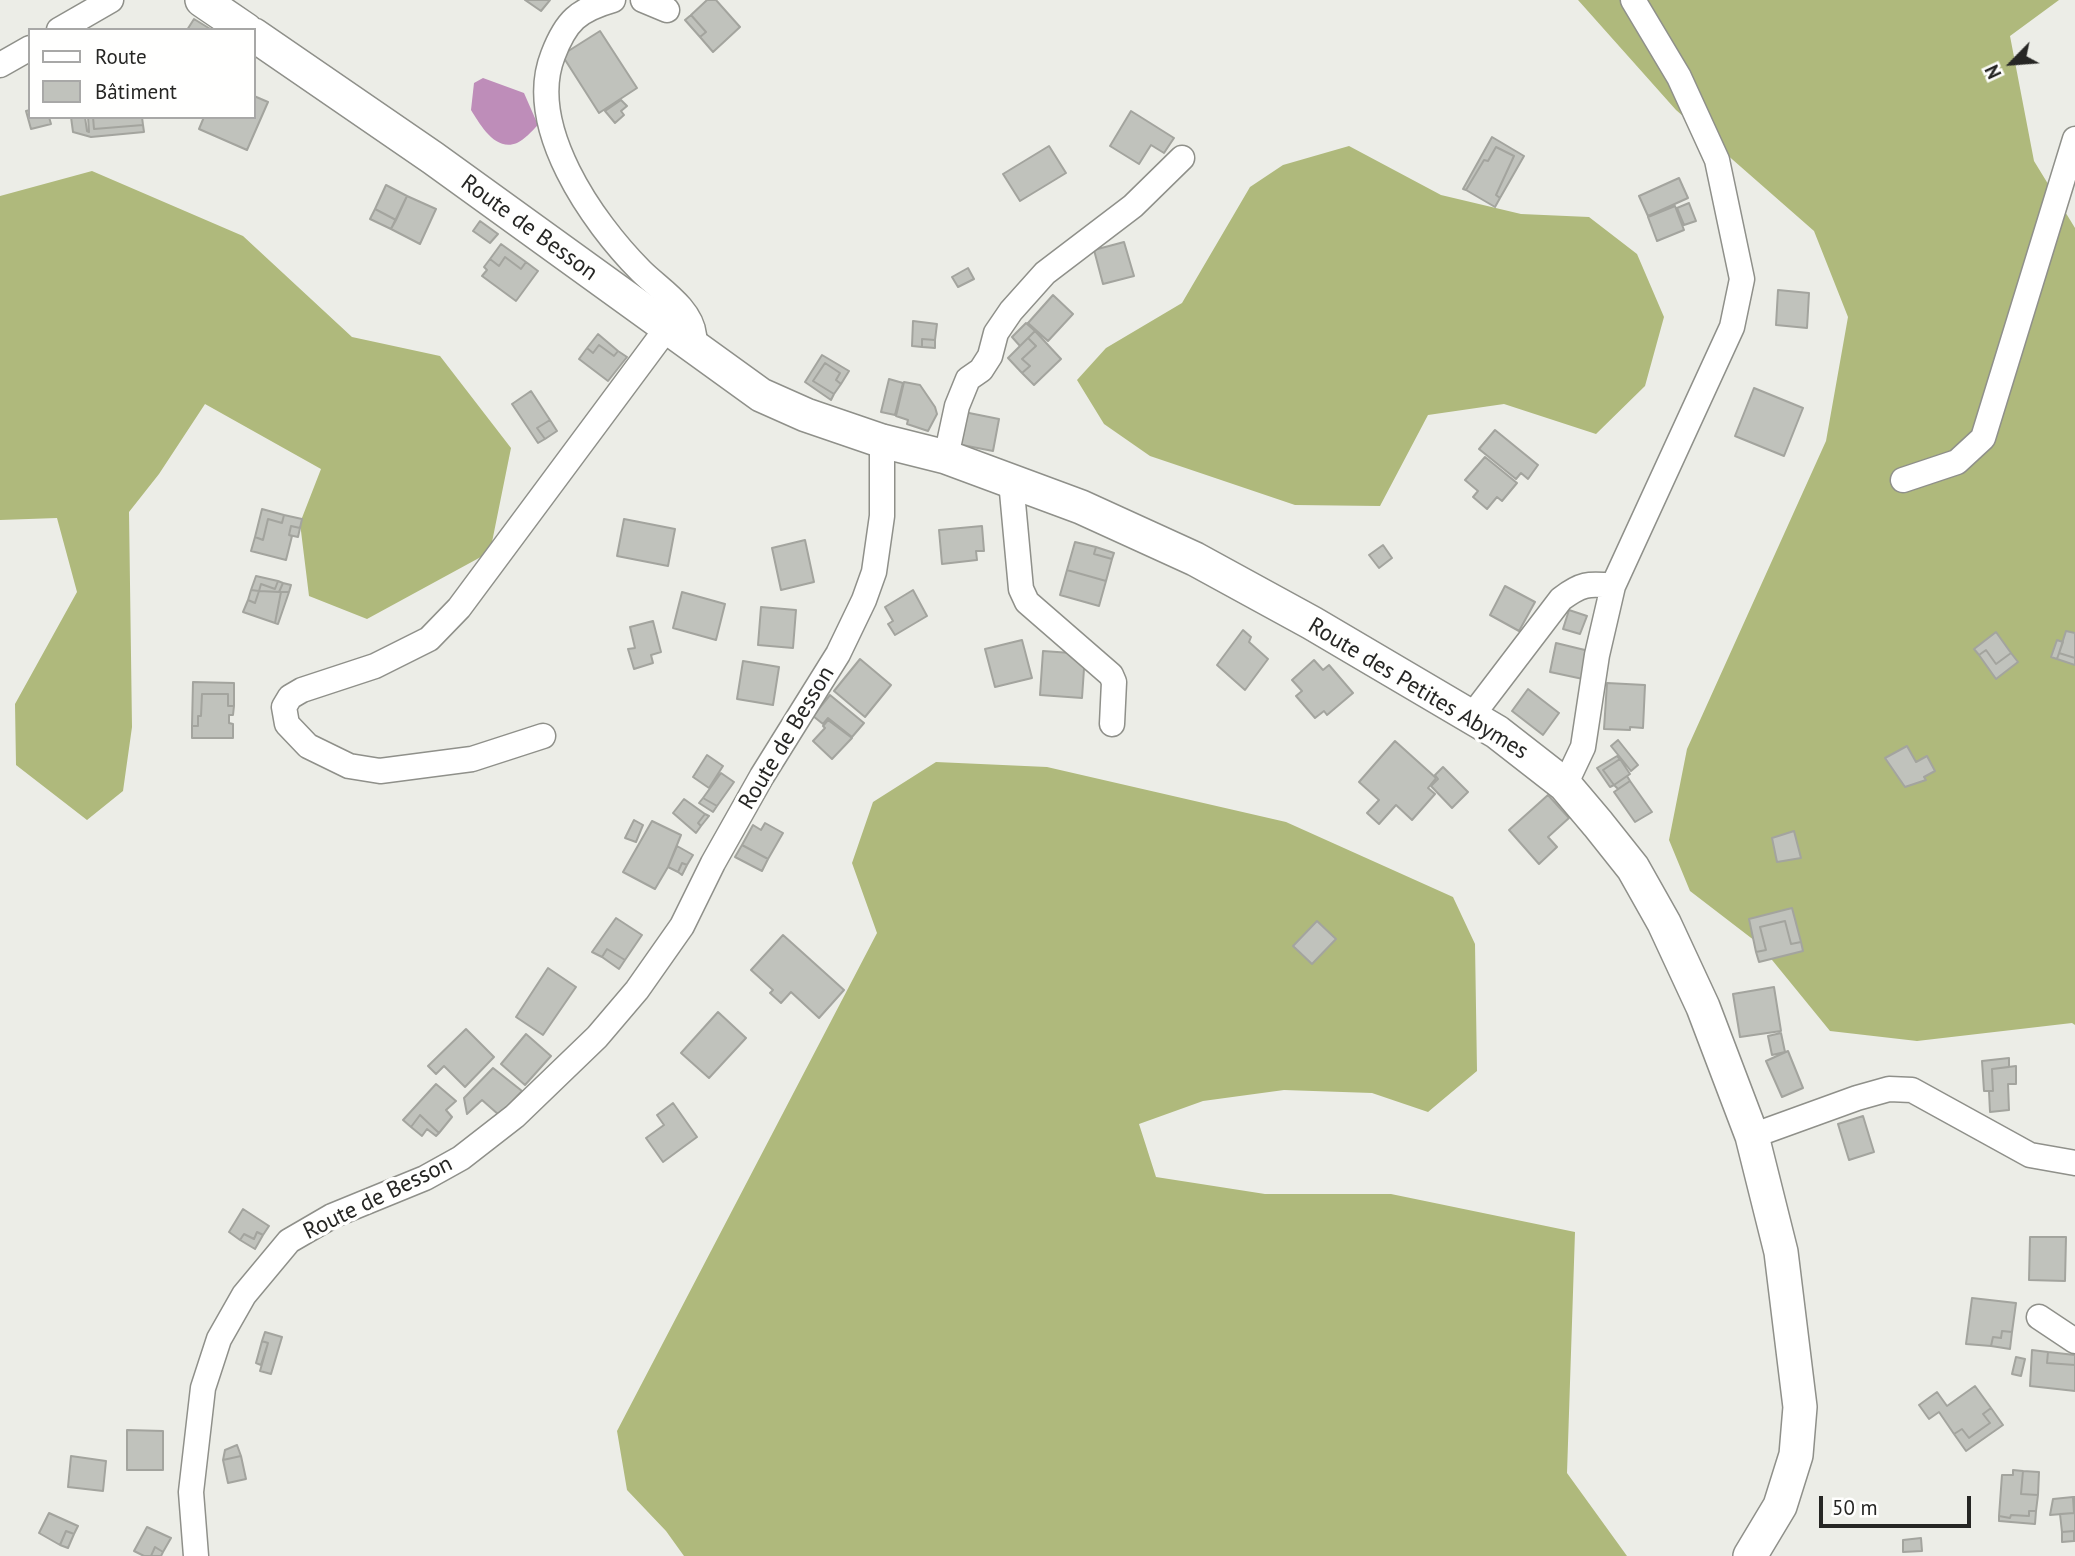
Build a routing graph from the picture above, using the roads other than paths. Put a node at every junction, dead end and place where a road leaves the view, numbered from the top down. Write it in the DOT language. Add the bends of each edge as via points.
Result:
graph roads {
  1 [pos="111,0"];
  2 [pos="202,0"];
  3 [pos="613,0"];
  4 [pos="643,0"];
  5 [pos="1633,0"];
  6 [pos="667,10"];
  7 [pos="62,28"];
  8 [pos="243,28"];
  9 [pos="256,36"];
  10 [pos="28,49"];
  11 [pos="0,65"];
  12 [pos="2075,139"];
  13 [pos="1182,158"];
  14 [pos="676,335"];
  15 [pos="882,441"];
  16 [pos="946,457"];
  17 [pos="1903,480"];
  18 [pos="1011,481"];
  19 [pos="1613,586"];
  20 [pos="1471,716"];
  21 [pos="1112,724"];
  22 [pos="542,736"];
  23 [pos="1565,785"];
  24 [pos="1752,1136"];
  25 [pos="2075,1163"];
  26 [pos="2039,1317"];
  27 [pos="2075,1341"];
  28 [pos="196,1556"];
  29 [pos="1750,1556"];
  1 -- 7 [label="street"];
  2 -- 8 [label="main road"];
  3 -- 14 [label="street" via="577,14 559,40 546,72 547,106 560,155 576,190 616,247 693,324 694,335"];
  4 -- 6 [label="street"];
  5 -- 19 [label="street" via="1679,77 1717,160 1742,279 1732,327"];
  9 -- 14 [label="main road, Route de Besson"];
  10 -- 11 [label="street"];
  12 -- 17 [label="street" via="1983,438 1957,462"];
  13 -- 16 [label="street" via="1133,206 1045,273 1011,311 996,333 990,356 968,379"];
  14 -- 15 [label="main road, Route de Besson" via="761,395"];
  14 -- 22 [label="street" via="459,608 429,639 375,666 302,690 284,707 287,724 308,746 349,766 380,771 472,759"];
  15 -- 16 [label="main road, Route des Petites Abymes"];
  15 -- 28 [label="street, Route de Besson" via="882,516 874,572 864,600 838,653 713,863 682,926 637,990 597,1037 515,1116 461,1158 425,1178 331,1216 289,1241 244,1295 219,1339 203,1388 191,1492"];
  16 -- 18 [label="main road, Route des Petites Abymes"];
  18 -- 20 [label="main road, Route des Petites Abymes" via="1195,559"];
  18 -- 21 [label="street" via="1021,589 1027,602 1111,675"];
  19 -- 20 [label="street" via="1580,585 1561,599"];
  19 -- 23 [label="street" via="1583,747"];
  20 -- 23 [label="main road, Route des Petites Abymes"];
  23 -- 24 [label="main road, Route des Petites Abymes" via="1633,868 1664,923 1703,1007"];
  24 -- 25 [label="street" via="1857,1098 1889,1089 1912,1090 2029,1155"];
  24 -- 29 [label="main road, Route des Petites Abymes" via="1782,1252 1800,1407 1792,1473 1780,1506"];
  26 -- 27 [label="street"];
}
